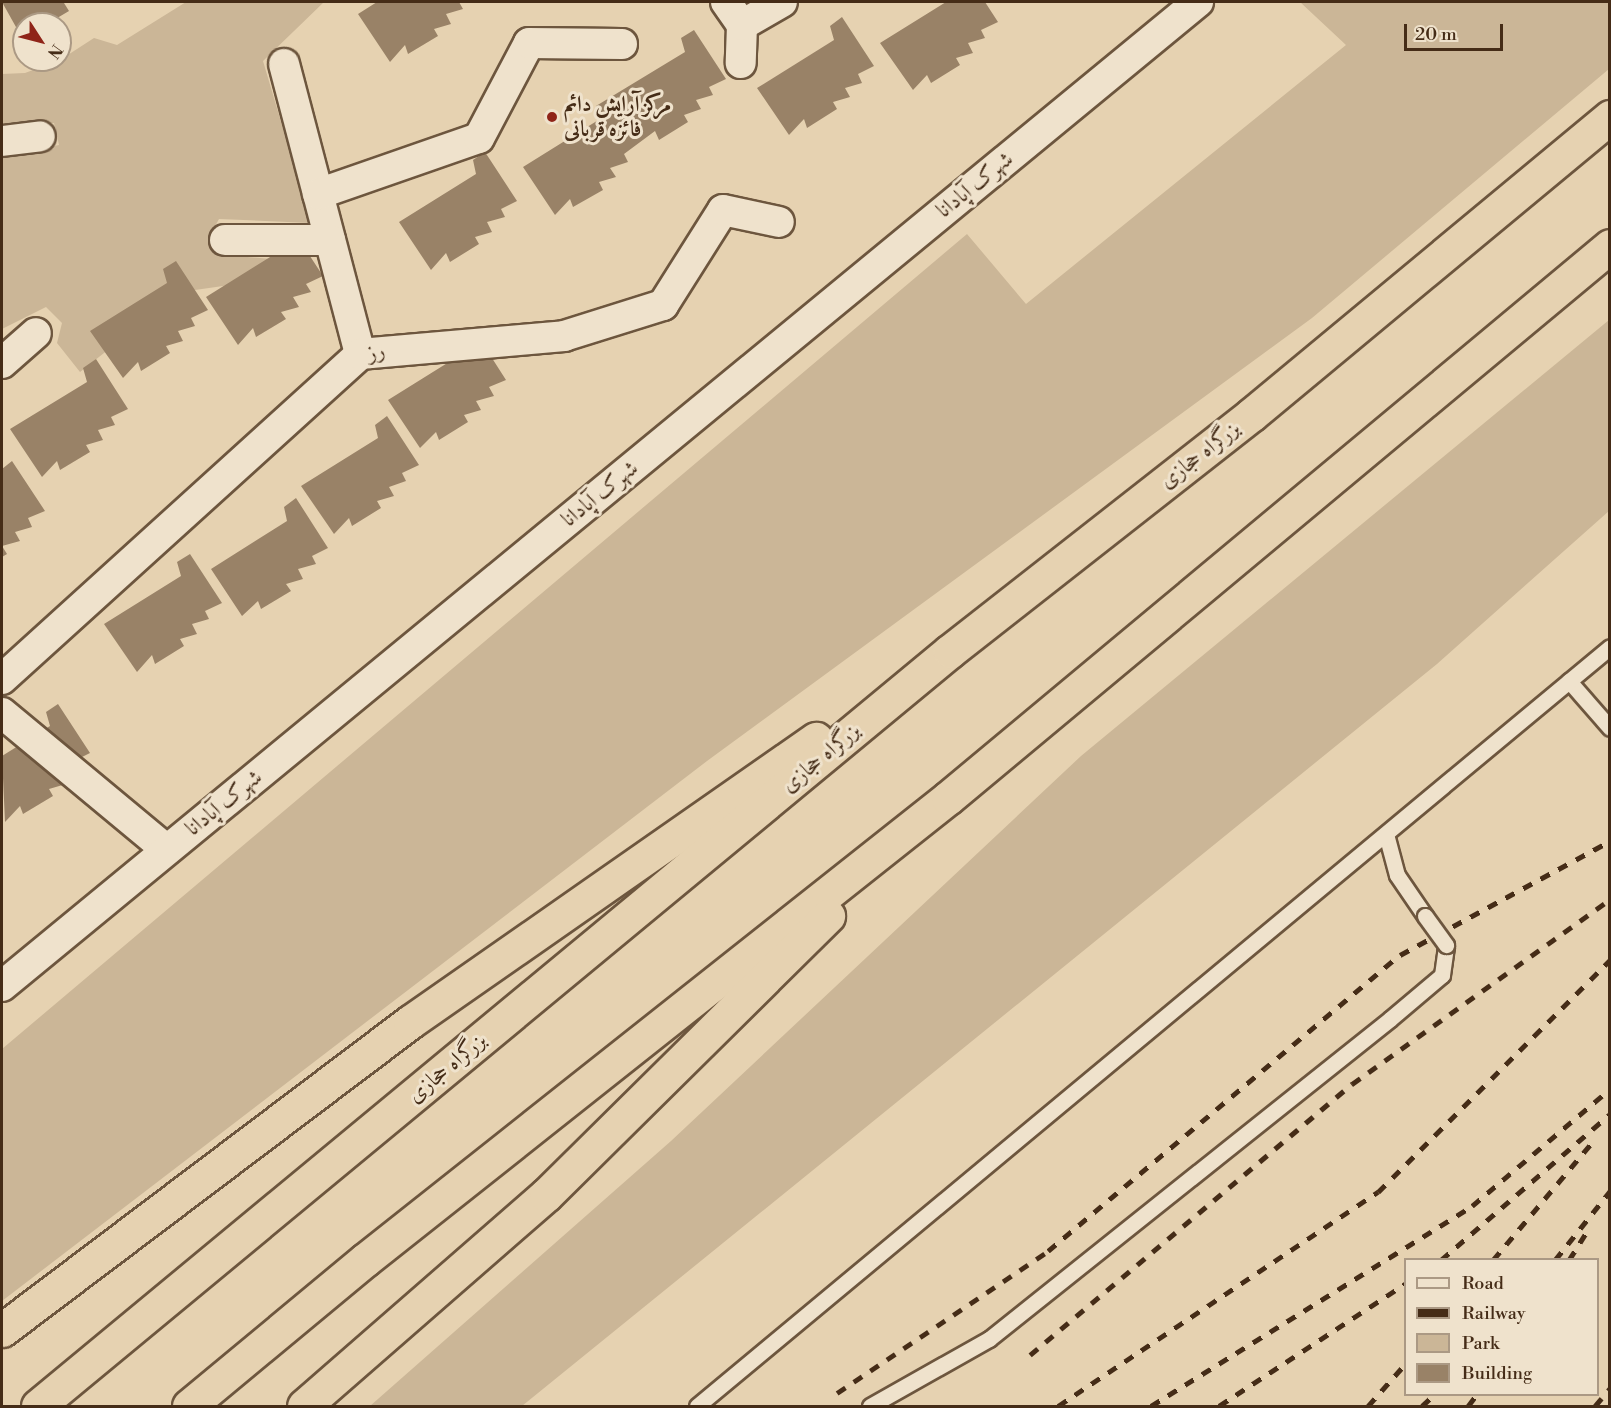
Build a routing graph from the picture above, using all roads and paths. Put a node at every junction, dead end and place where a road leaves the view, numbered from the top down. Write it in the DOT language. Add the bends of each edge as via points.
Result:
graph roads {
  1 [pos="782,2"];
  2 [pos="1198,2"];
  3 [pos="734,13"];
  4 [pos="622,44"];
  5 [pos="741,63"];
  6 [pos="284,64"];
  7 [pos="1610,117"];
  8 [pos="40,136"];
  9 [pos="2,141"];
  10 [pos="318,194"];
  11 [pos="779,222"];
  12 [pos="225,240"];
  13 [pos="330,240"];
  14 [pos="1610,246"];
  15 [pos="36,333"];
  16 [pos="360,354"];
  17 [pos="2,363"];
  18 [pos="1610,647"];
  19 [pos="950,651"];
  20 [pos="2,679"];
  21 [pos="1569,681"];
  22 [pos="2,713"];
  23 [pos="1610,728"];
  24 [pos="948,798"];
  25 [pos="1386,834"];
  26 [pos="167,850"];
  27 [pos="2,986"];
  28 [pos="2,1330"];
  29 [pos="38,1407"];
  30 [pos="189,1407"];
  31 [pos="304,1407"];
  32 [pos="697,1407"];
  33 [pos="870,1407"];
  1 -- 3 [label="street"];
  2 -- 26 [label="street, شهرک آپادانا"];
  3 -- 5 [label="street"];
  4 -- 10 [label="street" via="529,43 479,138"];
  6 -- 10 [label="street"];
  7 -- 19 [label="highway, بزرگراه حجازی" via="1251,415"];
  8 -- 9 [label="street"];
  10 -- 13 [label="street"];
  11 -- 16 [label="street, رز" via="723,210 663,305 564,336"];
  12 -- 13 [label="street"];
  13 -- 16 [label="street"];
  14 -- 24 [label="highway"];
  15 -- 17 [label="street"];
  16 -- 20 [label="street, رز"];
  18 -- 21 [label="lane"];
  19 -- 28 [label="highway" via="701,814 410,1022"];
  19 -- 29 [label="highway, بزرگراه حجازی"];
  21 -- 23 [label="lane"];
  21 -- 25 [label="lane"];
  22 -- 26 [label="street"];
  24 -- 30 [label="highway" via="365,1260"];
  24 -- 31 [label="highway" via="546,1194"];
  25 -- 32 [label="lane"];
  25 -- 33 [label="lane, bridge" via="1397,875 1446,945 1442,975 990,1339"];
  26 -- 27 [label="street, شهرک آپادانا"];
}
